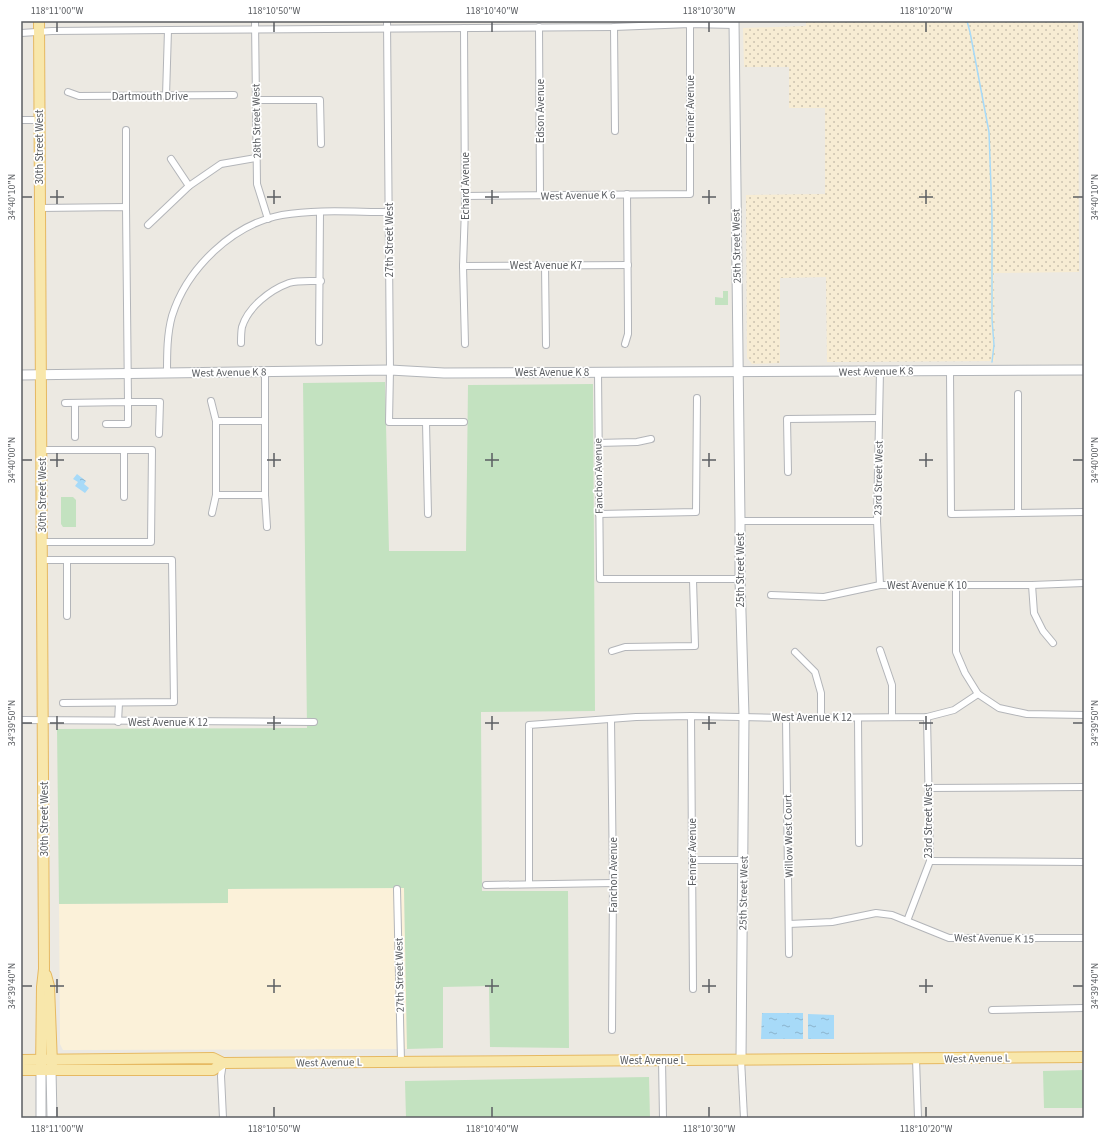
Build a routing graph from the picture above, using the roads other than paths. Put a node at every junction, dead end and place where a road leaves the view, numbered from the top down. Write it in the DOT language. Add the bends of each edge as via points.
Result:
graph roads {
  1 [pos="39,21"];
  2 [pos="255,21"];
  3 [pos="387,21"];
  4 [pos="734,23"];
  5 [pos="690,24"];
  6 [pos="539,27"];
  7 [pos="614,27"];
  8 [pos="464,28"];
  9 [pos="387,29"];
  10 [pos="168,30"];
  11 [pos="254,30"];
  12 [pos="39,32"];
  13 [pos="21,33"];
  14 [pos="68,92"];
  15 [pos="234,95"];
  16 [pos="166,96"];
  17 [pos="256,100"];
  18 [pos="21,120"];
  19 [pos="39,120"];
  20 [pos="126,130"];
  21 [pos="615,131"];
  22 [pos="321,144"];
  23 [pos="256,158"];
  24 [pos="171,159"];
  25 [pos="190,186"];
  26 [pos="627,194"];
  27 [pos="690,194"];
  28 [pos="540,195"];
  29 [pos="465,196"];
  30 [pos="126,207"];
  31 [pos="40,208"];
  32 [pos="320,212"];
  33 [pos="389,212"];
  34 [pos="268,219"];
  35 [pos="148,225"];
  36 [pos="545,265"];
  37 [pos="628,265"];
  38 [pos="463,266"];
  39 [pos="320,281"];
  40 [pos="319,342"];
  41 [pos="240,343"];
  42 [pos="464,344"];
  43 [pos="625,344"];
  44 [pos="546,345"];
  45 [pos="390,370"];
  46 [pos="950,370"];
  47 [pos="1084,370"];
  48 [pos="880,371"];
  49 [pos="265,372"];
  50 [pos="598,372"];
  51 [pos="738,372"];
  52 [pos="167,373"];
  53 [pos="127,374"];
  54 [pos="21,375"];
  55 [pos="41,375"];
  56 [pos="1018,394"];
  57 [pos="697,398"];
  58 [pos="211,401"];
  59 [pos="75,402"];
  60 [pos="128,402"];
  61 [pos="65,403"];
  62 [pos="879,418"];
  63 [pos="216,421"];
  64 [pos="265,421"];
  65 [pos="426,422"];
  66 [pos="464,422"];
  67 [pos="106,424"];
  68 [pos="159,434"];
  69 [pos="76,437"];
  70 [pos="652,439"];
  71 [pos="598,443"];
  72 [pos="42,450"];
  73 [pos="124,450"];
  74 [pos="788,472"];
  75 [pos="265,495"];
  76 [pos="216,496"];
  77 [pos="124,497"];
  78 [pos="1084,512"];
  79 [pos="212,513"];
  80 [pos="1018,513"];
  81 [pos="428,514"];
  82 [pos="599,514"];
  83 [pos="740,520"];
  84 [pos="877,521"];
  85 [pos="267,527"];
  86 [pos="42,542"];
  87 [pos="42,560"];
  88 [pos="67,560"];
  89 [pos="740,579"];
  90 [pos="693,580"];
  91 [pos="1084,583"];
  92 [pos="880,585"];
  93 [pos="956,585"];
  94 [pos="1032,585"];
  95 [pos="771,595"];
  96 [pos="67,616"];
  97 [pos="1053,643"];
  98 [pos="880,650"];
  99 [pos="612,651"];
  100 [pos="795,652"];
  101 [pos="978,694"];
  102 [pos="63,703"];
  103 [pos="119,703"];
  104 [pos="1084,715"];
  105 [pos="691,716"];
  106 [pos="744,716"];
  107 [pos="821,717"];
  108 [pos="892,717"];
  109 [pos="927,717"];
  110 [pos="786,718"];
  111 [pos="858,718"];
  112 [pos="610,719"];
  113 [pos="21,720"];
  114 [pos="43,721"];
  115 [pos="118,722"];
  116 [pos="314,722"];
  117 [pos="928,788"];
  118 [pos="1084,788"];
  119 [pos="859,843"];
  120 [pos="692,860"];
  121 [pos="743,860"];
  122 [pos="930,860"];
  123 [pos="1084,862"];
  124 [pos="613,883"];
  125 [pos="529,884"];
  126 [pos="486,885"];
  127 [pos="397,889"];
  128 [pos="907,921"];
  129 [pos="789,924"];
  130 [pos="1084,938"];
  131 [pos="789,954"];
  132 [pos="44,969"];
  133 [pos="693,989"];
  134 [pos="1084,1008"];
  135 [pos="992,1010"];
  136 [pos="612,1030"];
  137 [pos="1084,1057"];
  138 [pos="41,1059"];
  139 [pos="52,1059"];
  140 [pos="741,1059"];
  141 [pos="916,1059"];
  142 [pos="21,1060"];
  143 [pos="662,1060"];
  144 [pos="400,1061"];
  145 [pos="223,1063"];
  146 [pos="21,1070"];
  147 [pos="46,1070"];
  148 [pos="42,1118"];
  149 [pos="52,1118"];
  150 [pos="222,1118"];
  151 [pos="663,1118"];
  152 [pos="744,1118"];
  153 [pos="918,1118"];
  1 -- 12 [label="main road, 30th Street West"];
  2 -- 11 [label="street, 28th Street West"];
  3 -- 9 [label="street, 27th Street West"];
  4 -- 5 [label="street"];
  4 -- 51 [label="street, 25th Street West"];
  5 -- 7 [label="street"];
  5 -- 27 [label="street, Fenner Avenue"];
  6 -- 7 [label="street"];
  6 -- 8 [label="street"];
  6 -- 28 [label="street, Edson Avenue"];
  7 -- 21 [label="street"];
  8 -- 9 [label="street"];
  8 -- 29 [label="street, Echard Avenue"];
  9 -- 11 [label="street"];
  9 -- 33 [label="street, 27th Street West"];
  10 -- 11 [label="street"];
  10 -- 12 [label="street"];
  10 -- 16 [label="street"];
  11 -- 17 [label="street, 28th Street West"];
  12 -- 13 [label="street"];
  12 -- 19 [label="main road, 30th Street West"];
  14 -- 16 [label="street, Dartmouth Drive" via="79,96"];
  15 -- 16 [label="street, Dartmouth Drive"];
  17 -- 22 [label="street" via="320,100"];
  17 -- 23 [label="street, 28th Street West"];
  18 -- 19 [label="street"];
  19 -- 31 [label="main road, 30th Street West"];
  20 -- 30 [label="street"];
  23 -- 25 [label="street" via="221,164"];
  23 -- 34 [label="street, 28th Street West" via="257,184"];
  24 -- 25 [label="street"];
  25 -- 35 [label="street"];
  26 -- 27 [label="street, West Avenue K 6"];
  26 -- 28 [label="street, West Avenue K 6"];
  26 -- 37 [label="street"];
  28 -- 29 [label="street, West Avenue K 6"];
  29 -- 38 [label="street, Echard Avenue"];
  30 -- 31 [label="street"];
  30 -- 53 [label="street"];
  31 -- 55 [label="main road, 30th Street West"];
  32 -- 33 [label="street"];
  32 -- 34 [label="street" via="297,213"];
  32 -- 39 [label="street"];
  33 -- 45 [label="street, 27th Street West"];
  34 -- 52 [label="street" via="228,239 187,283 172,316"];
  36 -- 37 [label="street, West Avenue K7"];
  36 -- 38 [label="street, West Avenue K7"];
  36 -- 44 [label="street"];
  37 -- 43 [label="street" via="628,334"];
  38 -- 42 [label="street, Echard Avenue"];
  39 -- 40 [label="street"];
  39 -- 41 [label="street" via="290,283 259,301 248,314 242,327"];
  45 -- 49 [label="street, West Avenue K 8"];
  45 -- 50 [label="street, West Avenue K 8" via="444,373"];
  45 -- 65 [label="street, 27th Street West" via="389,422"];
  46 -- 47 [label="street, West Avenue K 8"];
  46 -- 48 [label="street, West Avenue K 8"];
  46 -- 80 [label="street" via="951,514"];
  48 -- 51 [label="street, West Avenue K 8"];
  48 -- 62 [label="street, 23rd Street West"];
  49 -- 52 [label="street, West Avenue K 8"];
  49 -- 64 [label="street"];
  50 -- 51 [label="street, West Avenue K 8"];
  50 -- 71 [label="street, Fanchon Avenue"];
  51 -- 83 [label="street, 25th Street West"];
  52 -- 53 [label="street, West Avenue K 8"];
  53 -- 55 [label="street, West Avenue K 8"];
  53 -- 60 [label="street"];
  54 -- 55 [label="street, West Avenue K 8"];
  55 -- 72 [label="main road, 30th Street West"];
  56 -- 80 [label="street"];
  57 -- 82 [label="street" via="696,512"];
  58 -- 63 [label="street"];
  59 -- 60 [label="street"];
  59 -- 61 [label="street"];
  59 -- 69 [label="street"];
  60 -- 67 [label="street" via="128,424"];
  60 -- 68 [label="street" via="160,402"];
  62 -- 74 [label="street" via="788,418"];
  62 -- 84 [label="street, 23rd Street West"];
  63 -- 64 [label="street"];
  63 -- 76 [label="street"];
  64 -- 75 [label="street"];
  65 -- 66 [label="street"];
  65 -- 81 [label="street"];
  70 -- 71 [label="street"];
  71 -- 82 [label="street, Fanchon Avenue"];
  72 -- 73 [label="street"];
  72 -- 86 [label="main road, 30th Street West"];
  73 -- 77 [label="street"];
  73 -- 86 [label="street" via="152,450 151,542"];
  75 -- 76 [label="street"];
  75 -- 85 [label="street"];
  76 -- 79 [label="street"];
  78 -- 80 [label="street"];
  82 -- 90 [label="street, Fanchon Avenue" via="600,579"];
  83 -- 84 [label="street"];
  83 -- 89 [label="street, 25th Street West"];
  84 -- 92 [label="street, 23rd Street West"];
  86 -- 87 [label="main road, 30th Street West"];
  87 -- 88 [label="street"];
  87 -- 114 [label="main road, 30th Street West"];
  88 -- 96 [label="street"];
  88 -- 103 [label="street" via="172,560 174,702"];
  89 -- 90 [label="street"];
  89 -- 106 [label="street, 25th Street West"];
  90 -- 99 [label="street" via="695,646 625,647"];
  91 -- 94 [label="street, West Avenue K 10"];
  92 -- 93 [label="street, West Avenue K 10"];
  92 -- 95 [label="street, West Avenue K 10" via="824,597"];
  93 -- 94 [label="street, West Avenue K 10"];
  93 -- 101 [label="street" via="956,652"];
  94 -- 97 [label="street" via="1034,613 1043,631"];
  98 -- 108 [label="street" via="892,685"];
  100 -- 107 [label="street" via="815,672 821,693"];
  101 -- 104 [label="street" via="999,708 1027,714"];
  101 -- 109 [label="street, West Avenue K 12" via="954,710"];
  102 -- 103 [label="street"];
  103 -- 115 [label="street"];
  105 -- 106 [label="street, West Avenue K 12"];
  105 -- 112 [label="street, West Avenue K 12"];
  105 -- 120 [label="street, Fenner Avenue"];
  106 -- 110 [label="street, West Avenue K 12"];
  106 -- 121 [label="street, 25th Street West"];
  107 -- 110 [label="street, West Avenue K 12"];
  107 -- 111 [label="street, West Avenue K 12"];
  108 -- 109 [label="street, West Avenue K 12"];
  108 -- 111 [label="street, West Avenue K 12"];
  109 -- 117 [label="street, 23rd Street West"];
  110 -- 129 [label="street, Willow West Court"];
  111 -- 119 [label="street"];
  112 -- 124 [label="street, Fanchon Avenue"];
  112 -- 125 [label="street, West Avenue K 12" via="529,725"];
  113 -- 114 [label="street, West Avenue K 12"];
  114 -- 115 [label="street, West Avenue K 12"];
  114 -- 132 [label="main road, 30th Street West"];
  115 -- 116 [label="street, West Avenue K 12"];
  117 -- 118 [label="street"];
  117 -- 122 [label="street, 23rd Street West"];
  120 -- 121 [label="street"];
  120 -- 133 [label="street, Fenner Avenue"];
  121 -- 140 [label="street, 25th Street West"];
  122 -- 123 [label="street"];
  122 -- 128 [label="street, 23rd Street West"];
  124 -- 125 [label="street"];
  124 -- 136 [label="street, Fanchon Avenue"];
  125 -- 126 [label="street"];
  127 -- 144 [label="street, 27th Street West"];
  128 -- 129 [label="street, West Avenue K 15" via="892,915 876,913 832,922"];
  128 -- 130 [label="street, West Avenue K 15" via="949,938"];
  129 -- 131 [label="street, Willow West Court"];
  132 -- 138 [label="main road, 30th Street West"];
  132 -- 139 [label="main road, 30th Street West" via="49,986"];
  134 -- 135 [label="street"];
  137 -- 141 [label="main road, West Avenue L"];
  138 -- 139 [label="main road, West Avenue L"];
  138 -- 142 [label="main road, West Avenue L"];
  138 -- 147 [label="main road, 30th Street West"];
  139 -- 145 [label="main road, West Avenue L" via="213,1058"];
  139 -- 147 [label="main road, 30th Street West"];
  140 -- 141 [label="main road, West Avenue L"];
  140 -- 143 [label="main road, West Avenue L"];
  140 -- 152 [label="street, 25th Street West"];
  141 -- 153 [label="street"];
  143 -- 144 [label="main road, West Avenue L"];
  143 -- 151 [label="street"];
  144 -- 145 [label="main road, West Avenue L"];
  145 -- 147 [label="main road, West Avenue L" via="212,1070"];
  145 -- 150 [label="street"];
  146 -- 147 [label="main road, West Avenue L"];
  147 -- 148 [label="street, 30th Street West"];
  147 -- 149 [label="street, 30th Street West"];
}
